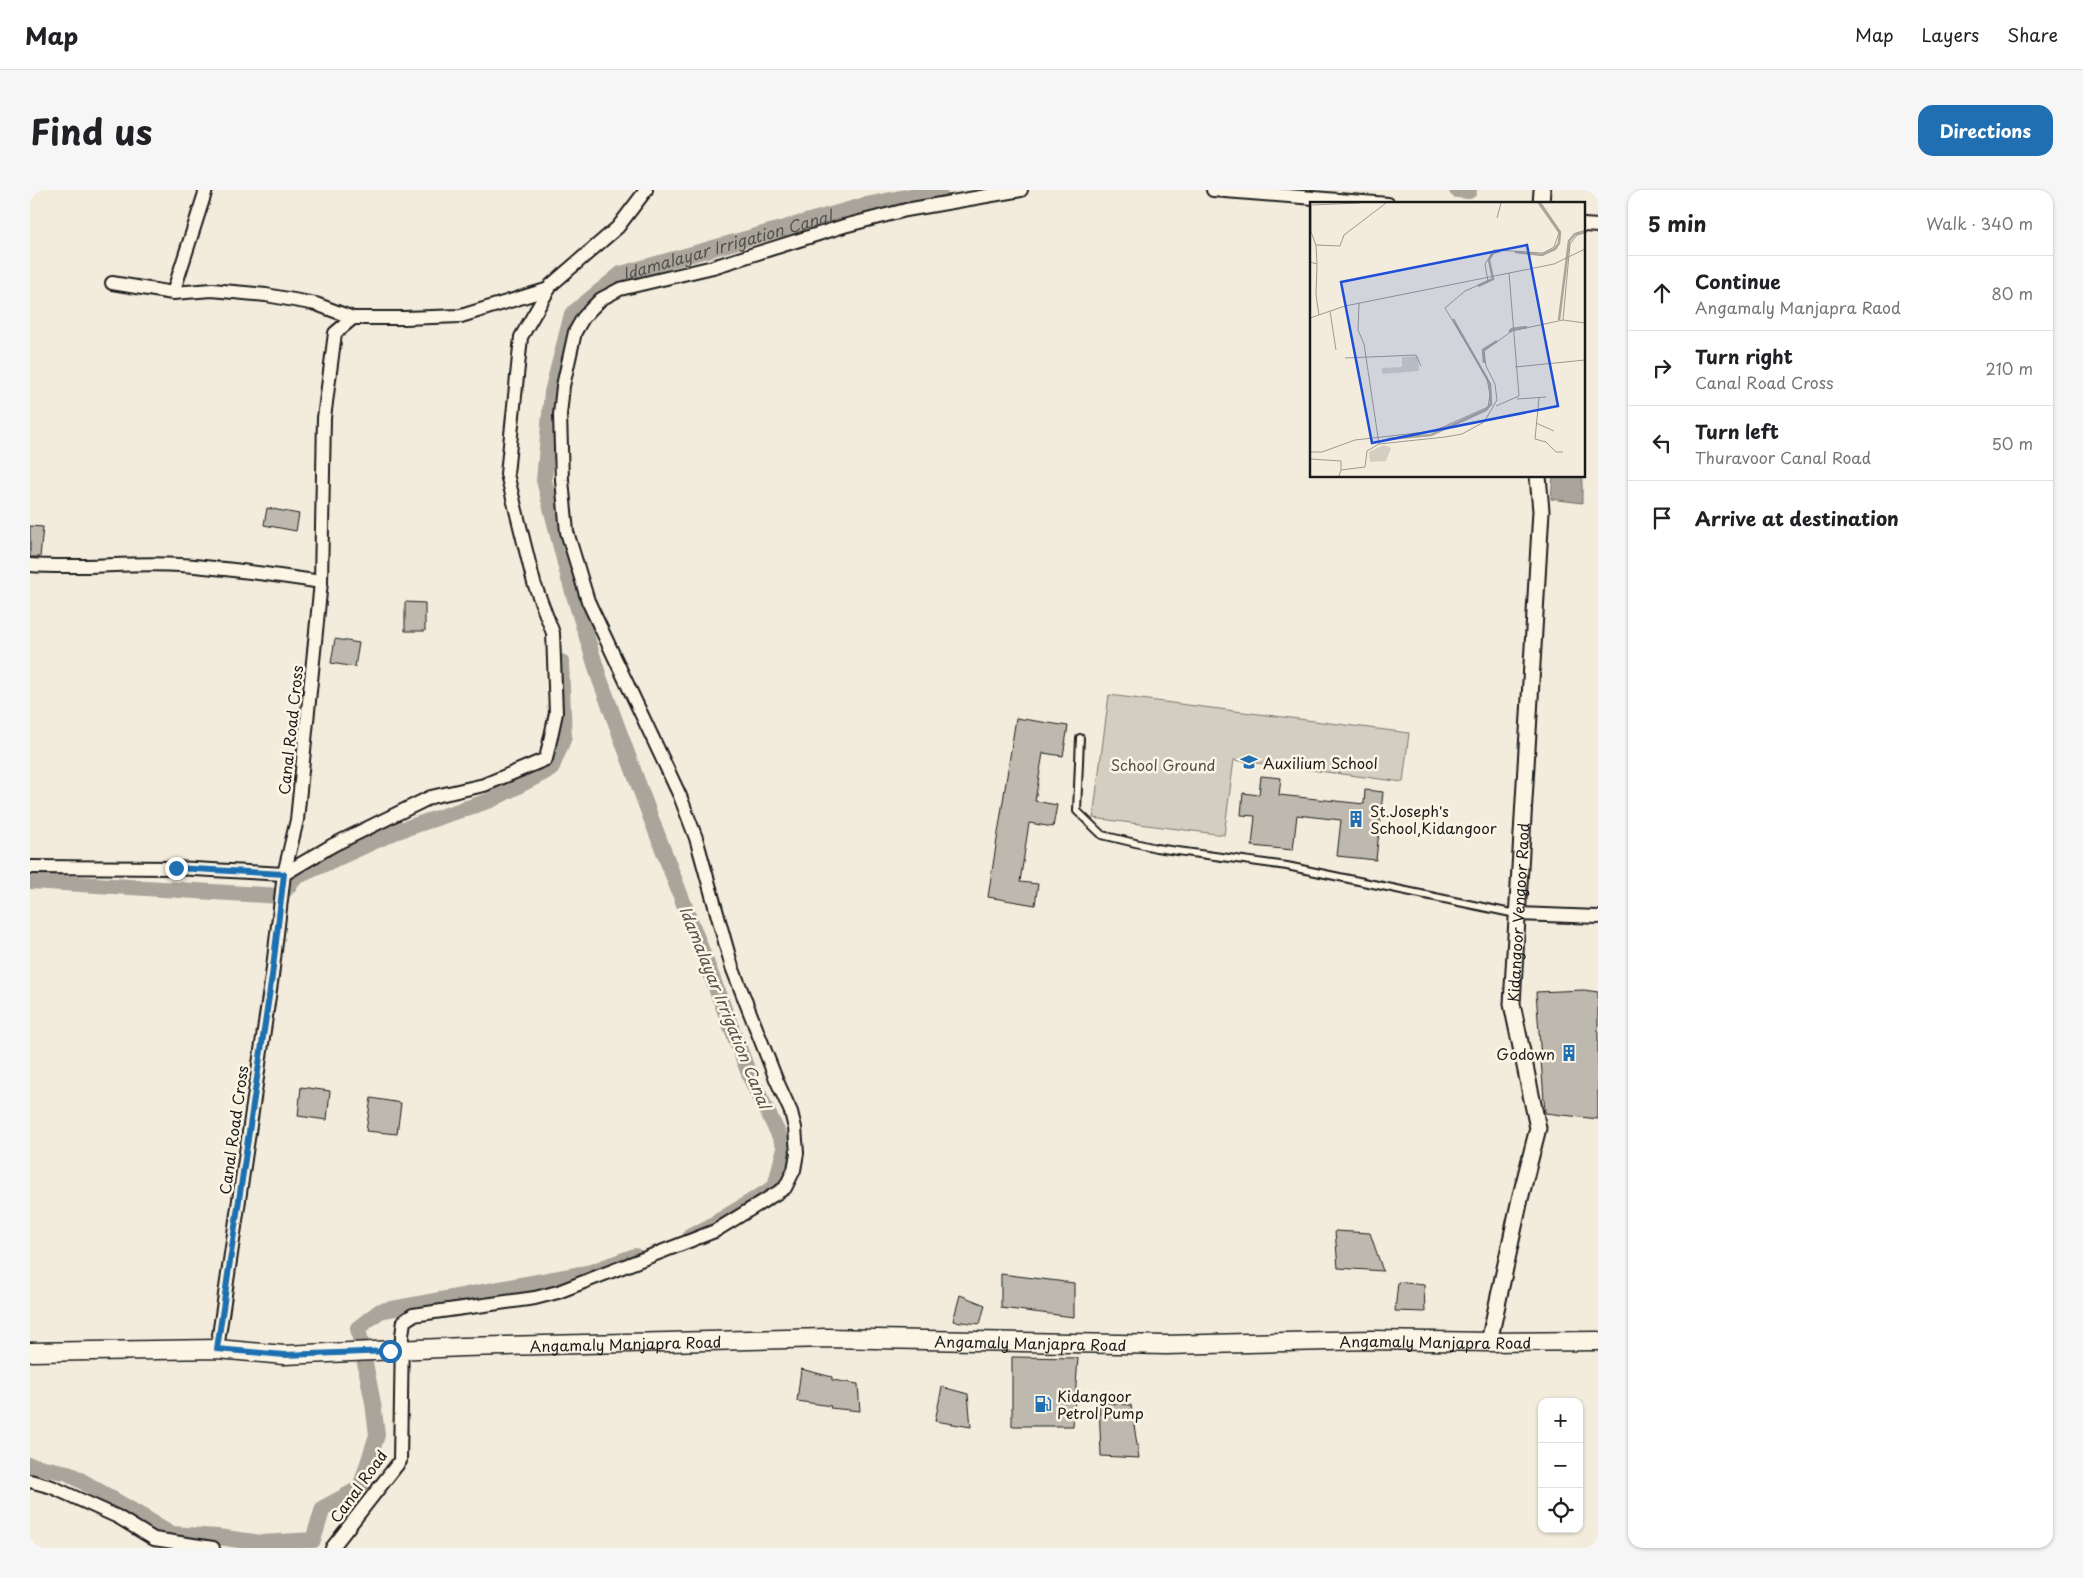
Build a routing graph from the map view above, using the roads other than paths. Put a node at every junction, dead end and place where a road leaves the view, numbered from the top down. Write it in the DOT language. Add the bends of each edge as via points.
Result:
graph roads {
  1 [pos="206,190"];
  2 [pos="646,190"];
  3 [pos="1022,190"];
  4 [pos="1213,190"];
  5 [pos="1363,202"];
  6 [pos="112,283"];
  7 [pos="549,288"];
  8 [pos="173,293"];
  9 [pos="353,318"];
  10 [pos="1538,478"];
  11 [pos="30,565"];
  12 [pos="321,582"];
  13 [pos="1080,738"];
  14 [pos="30,867"];
  15 [pos="284,874"];
  16 [pos="1518,914"];
  17 [pos="1598,917"];
  18 [pos="1598,1341"];
  19 [pos="1488,1342"];
  20 [pos="217,1349"];
  21 [pos="396,1350"];
  22 [pos="30,1352"];
  23 [pos="30,1481"];
  24 [pos="213,1548"];
  25 [pos="332,1548"];
  1 -- 8 [label="street"];
  2 -- 7 [label="street" via="618,227"];
  3 -- 21 [label="street, Canal Road" via="906,210 713,267 620,289 597,304 575,332 560,415 567,532 588,601 663,757 696,838 732,967 791,1112 797,1153 794,1170 785,1188 715,1232 558,1292 413,1315 404,1321"];
  4 -- 5 [label="street"];
  6 -- 8 [label="street"];
  7 -- 9 [label="street" via="461,316"];
  7 -- 15 [label="street" via="521,337 507,474 534,583 553,633 556,713 546,759 484,785 431,797"];
  8 -- 9 [label="street" via="212,290 266,295 316,304"];
  9 -- 12 [label="street, Canal Road Cross" via="335,333 324,418"];
  10 -- 16 [label="street, Kidangoor Vengoor Raod" via="1541,511"];
  11 -- 12 [label="street" via="180,565"];
  12 -- 15 [label="street, Canal Road Cross" via="297,820"];
  13 -- 16 [label="lane" via="1077,811 1102,835 1156,848 1287,866"];
  14 -- 15 [label="street" via="176,868"];
  15 -- 20 [label="street, Canal Road Cross"];
  16 -- 17 [label="street"];
  16 -- 19 [label="street, Kidangoor Vengoor Raod" via="1512,1004 1538,1128"];
  18 -- 19 [label="main road, Angamaly Manjapra Road"];
  19 -- 21 [label="main road, Angamaly Manjapra Road" via="1372,1340 1166,1345 826,1338"];
  20 -- 21 [label="main road, Angamaly Manjapra Road" via="284,1355"];
  20 -- 22 [label="main road, Angamaly Manjapra Road"];
  21 -- 25 [label="street, Canal Road" via="400,1461"];
  23 -- 24 [label="street" via="52,1487 118,1517 154,1539"];
}
